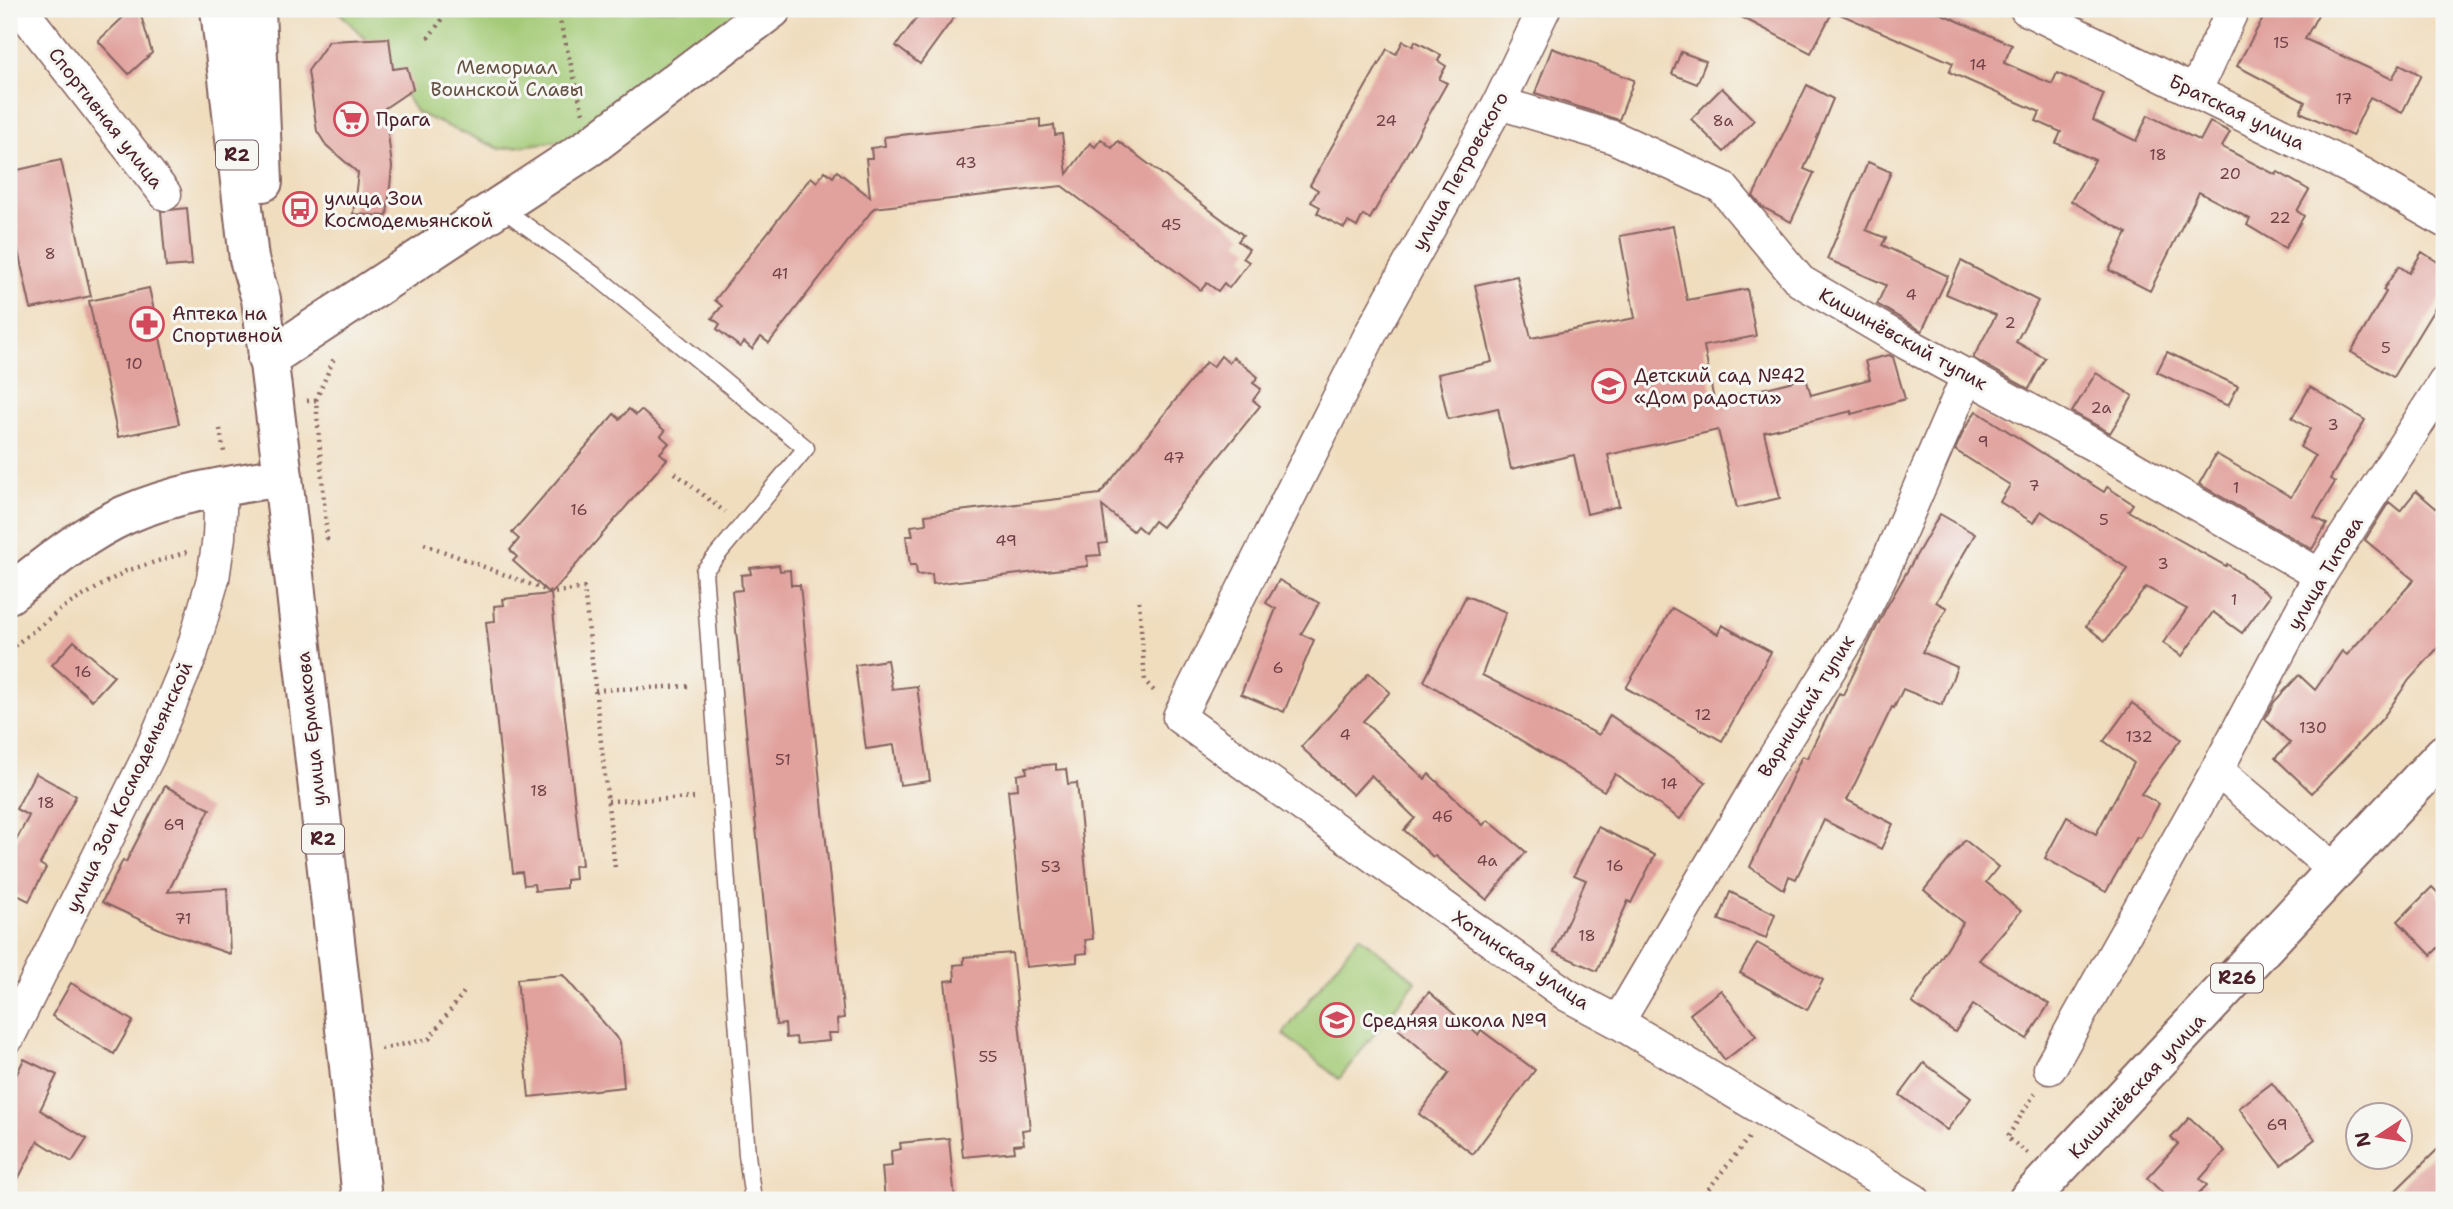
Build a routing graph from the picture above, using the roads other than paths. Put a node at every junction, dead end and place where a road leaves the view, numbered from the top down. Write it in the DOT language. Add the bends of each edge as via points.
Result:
graph roads {
  1 [pos="21,9"];
  2 [pos="220,9"];
  3 [pos="256,9"];
  4 [pos="772,9"];
  5 [pos="1544,9"];
  6 [pos="2026,9"];
  7 [pos="2233,9"];
  8 [pos="2195,92"];
  9 [pos="1499,103"];
  10 [pos="165,194"];
  11 [pos="500,207"];
  12 [pos="2444,221"];
  13 [pos="261,299"];
  14 [pos="267,359"];
  15 [pos="1968,374"];
  16 [pos="2444,383"];
  17 [pos="282,477"];
  18 [pos="221,486"];
  19 [pos="2320,575"];
  20 [pos="9,594"];
  21 [pos="1179,717"];
  22 [pos="2444,754"];
  23 [pos="2217,770"];
  24 [pos="2336,871"];
  25 [pos="1618,1023"];
  26 [pos="9,1036"];
  27 [pos="2050,1068"];
  28 [pos="362,1200"];
  29 [pos="753,1200"];
  30 [pos="1914,1200"];
  31 [pos="2028,1200"];
  1 -- 10 [label="street, Спортивная улица"];
  2 -- 13 [label="main road, улица Ермакова / R2" via="249,259"];
  3 -- 13 [label="main road, улица Ермакова / R2" via="266,258"];
  4 -- 11 [label="main road" via="591,146"];
  5 -- 9 [label="street, улица Петровского"];
  6 -- 8 [label="street, Братская улица"];
  7 -- 8 [label="street"];
  8 -- 12 [label="street, Братская улица" via="2363,174"];
  9 -- 15 [label="street, Кишинёвский тупик" via="1613,137 1722,187 1800,281"];
  9 -- 21 [label="street, улица Петровского" via="1371,331"];
  11 -- 14 [label="main road"];
  11 -- 29 [label="lane" via="596,276 806,448 704,571"];
  13 -- 14 [label="main road, улица Ермакова"];
  14 -- 17 [label="main road, улица Ермакова / R2"];
  15 -- 19 [label="street, Кишинёвский тупик"];
  15 -- 25 [label="street, Варницкий тупик" via="1853,632"];
  16 -- 19 [label="street, улица Титова"];
  17 -- 18 [label="main road"];
  17 -- 28 [label="main road, улица Ермакова / R2"];
  18 -- 20 [label="main road" via="125,516 76,544"];
  18 -- 26 [label="street, улица Зои Космодемьянской" via="213,579 191,655 149,755"];
  19 -- 23 [label="street, улица Титова"];
  21 -- 25 [label="street, Хотинская улица" via="1567,995"];
  22 -- 24 [label="main road, Кишинёвская улица / R26"];
  23 -- 24 [label="street"];
  23 -- 27 [label="street, улица Титова"];
  24 -- 31 [label="main road, Кишинёвская улица / R26"];
  25 -- 30 [label="street, Хотинская улица"];
}
